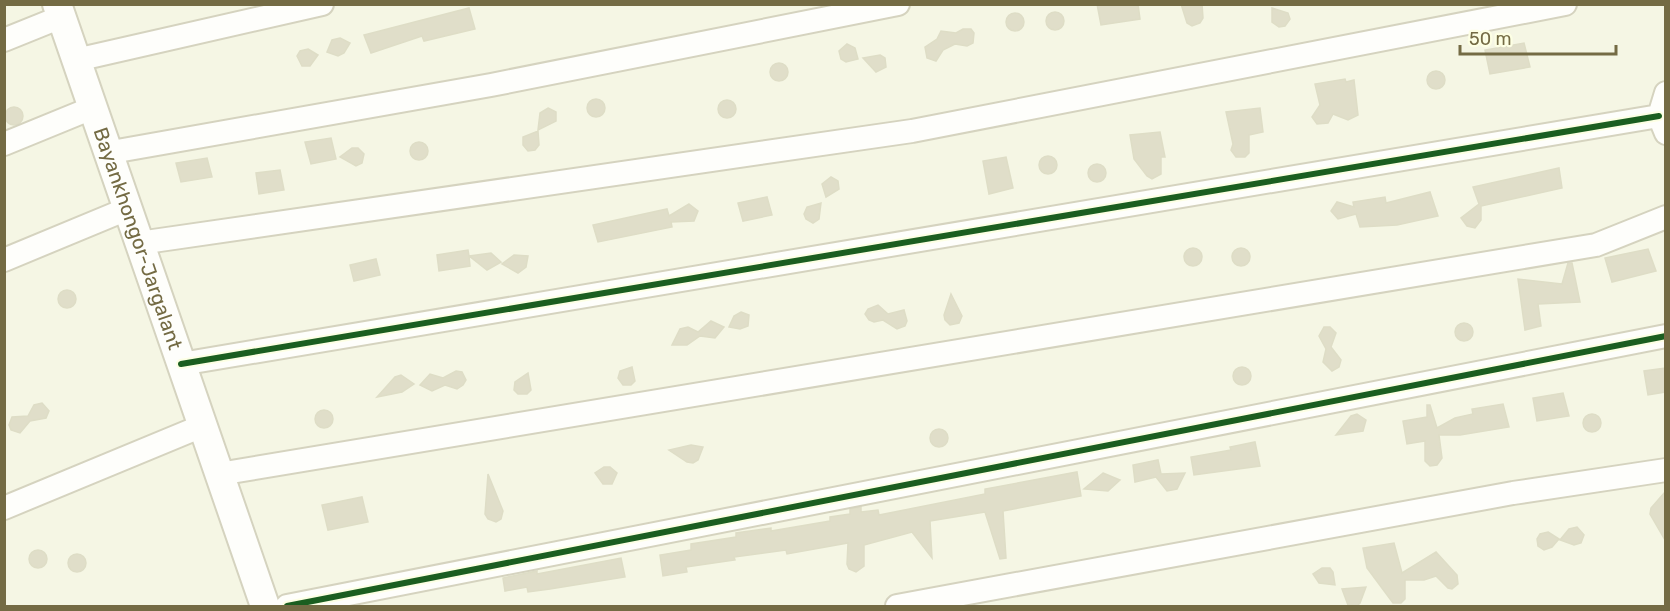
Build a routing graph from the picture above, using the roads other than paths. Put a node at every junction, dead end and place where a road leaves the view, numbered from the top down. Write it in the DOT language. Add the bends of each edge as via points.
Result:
graph roads {
  1 [pos="322,4"];
  2 [pos="898,4"];
  3 [pos="1565,4"];
  4 [pos="59,11"];
  5 [pos="4,39"];
  6 [pos="76,60"];
  7 [pos="1665,93"];
  8 [pos="92,108"];
  9 [pos="1662,124"];
  10 [pos="4,144"];
  11 [pos="106,153"];
  12 [pos="127,209"];
  13 [pos="1665,216"];
  14 [pos="139,243"];
  15 [pos="4,260"];
  16 [pos="1665,336"];
  17 [pos="181,364"];
  18 [pos="202,426"];
  19 [pos="1665,470"];
  20 [pos="219,474"];
  21 [pos="4,508"];
  22 [pos="265,606"];
  23 [pos="287,606"];
  24 [pos="897,606"];
  1 -- 6 [label="street"];
  2 -- 11 [label="street" via="491,85"];
  3 -- 14 [label="street" via="912,131"];
  4 -- 5 [label="street"];
  4 -- 6 [label="street, Bayankhongor-Jargalant"];
  6 -- 8 [label="street, Bayankhongor-Jargalant"];
  7 -- 9 [label="street"];
  8 -- 10 [label="street"];
  8 -- 11 [label="street, Bayankhongor-Jargalant"];
  9 -- 17 [label="street"];
  11 -- 12 [label="street, Bayankhongor-Jargalant"];
  12 -- 14 [label="street, Bayankhongor-Jargalant"];
  12 -- 15 [label="street"];
  13 -- 20 [label="street" via="1596,245"];
  14 -- 17 [label="street, Bayankhongor-Jargalant"];
  16 -- 23 [label="street"];
  17 -- 18 [label="street, Bayankhongor-Jargalant"];
  18 -- 20 [label="street, Bayankhongor-Jargalant"];
  18 -- 21 [label="street"];
  19 -- 24 [label="street" via="1513,493"];
  20 -- 22 [label="street, Bayankhongor-Jargalant"];
}
